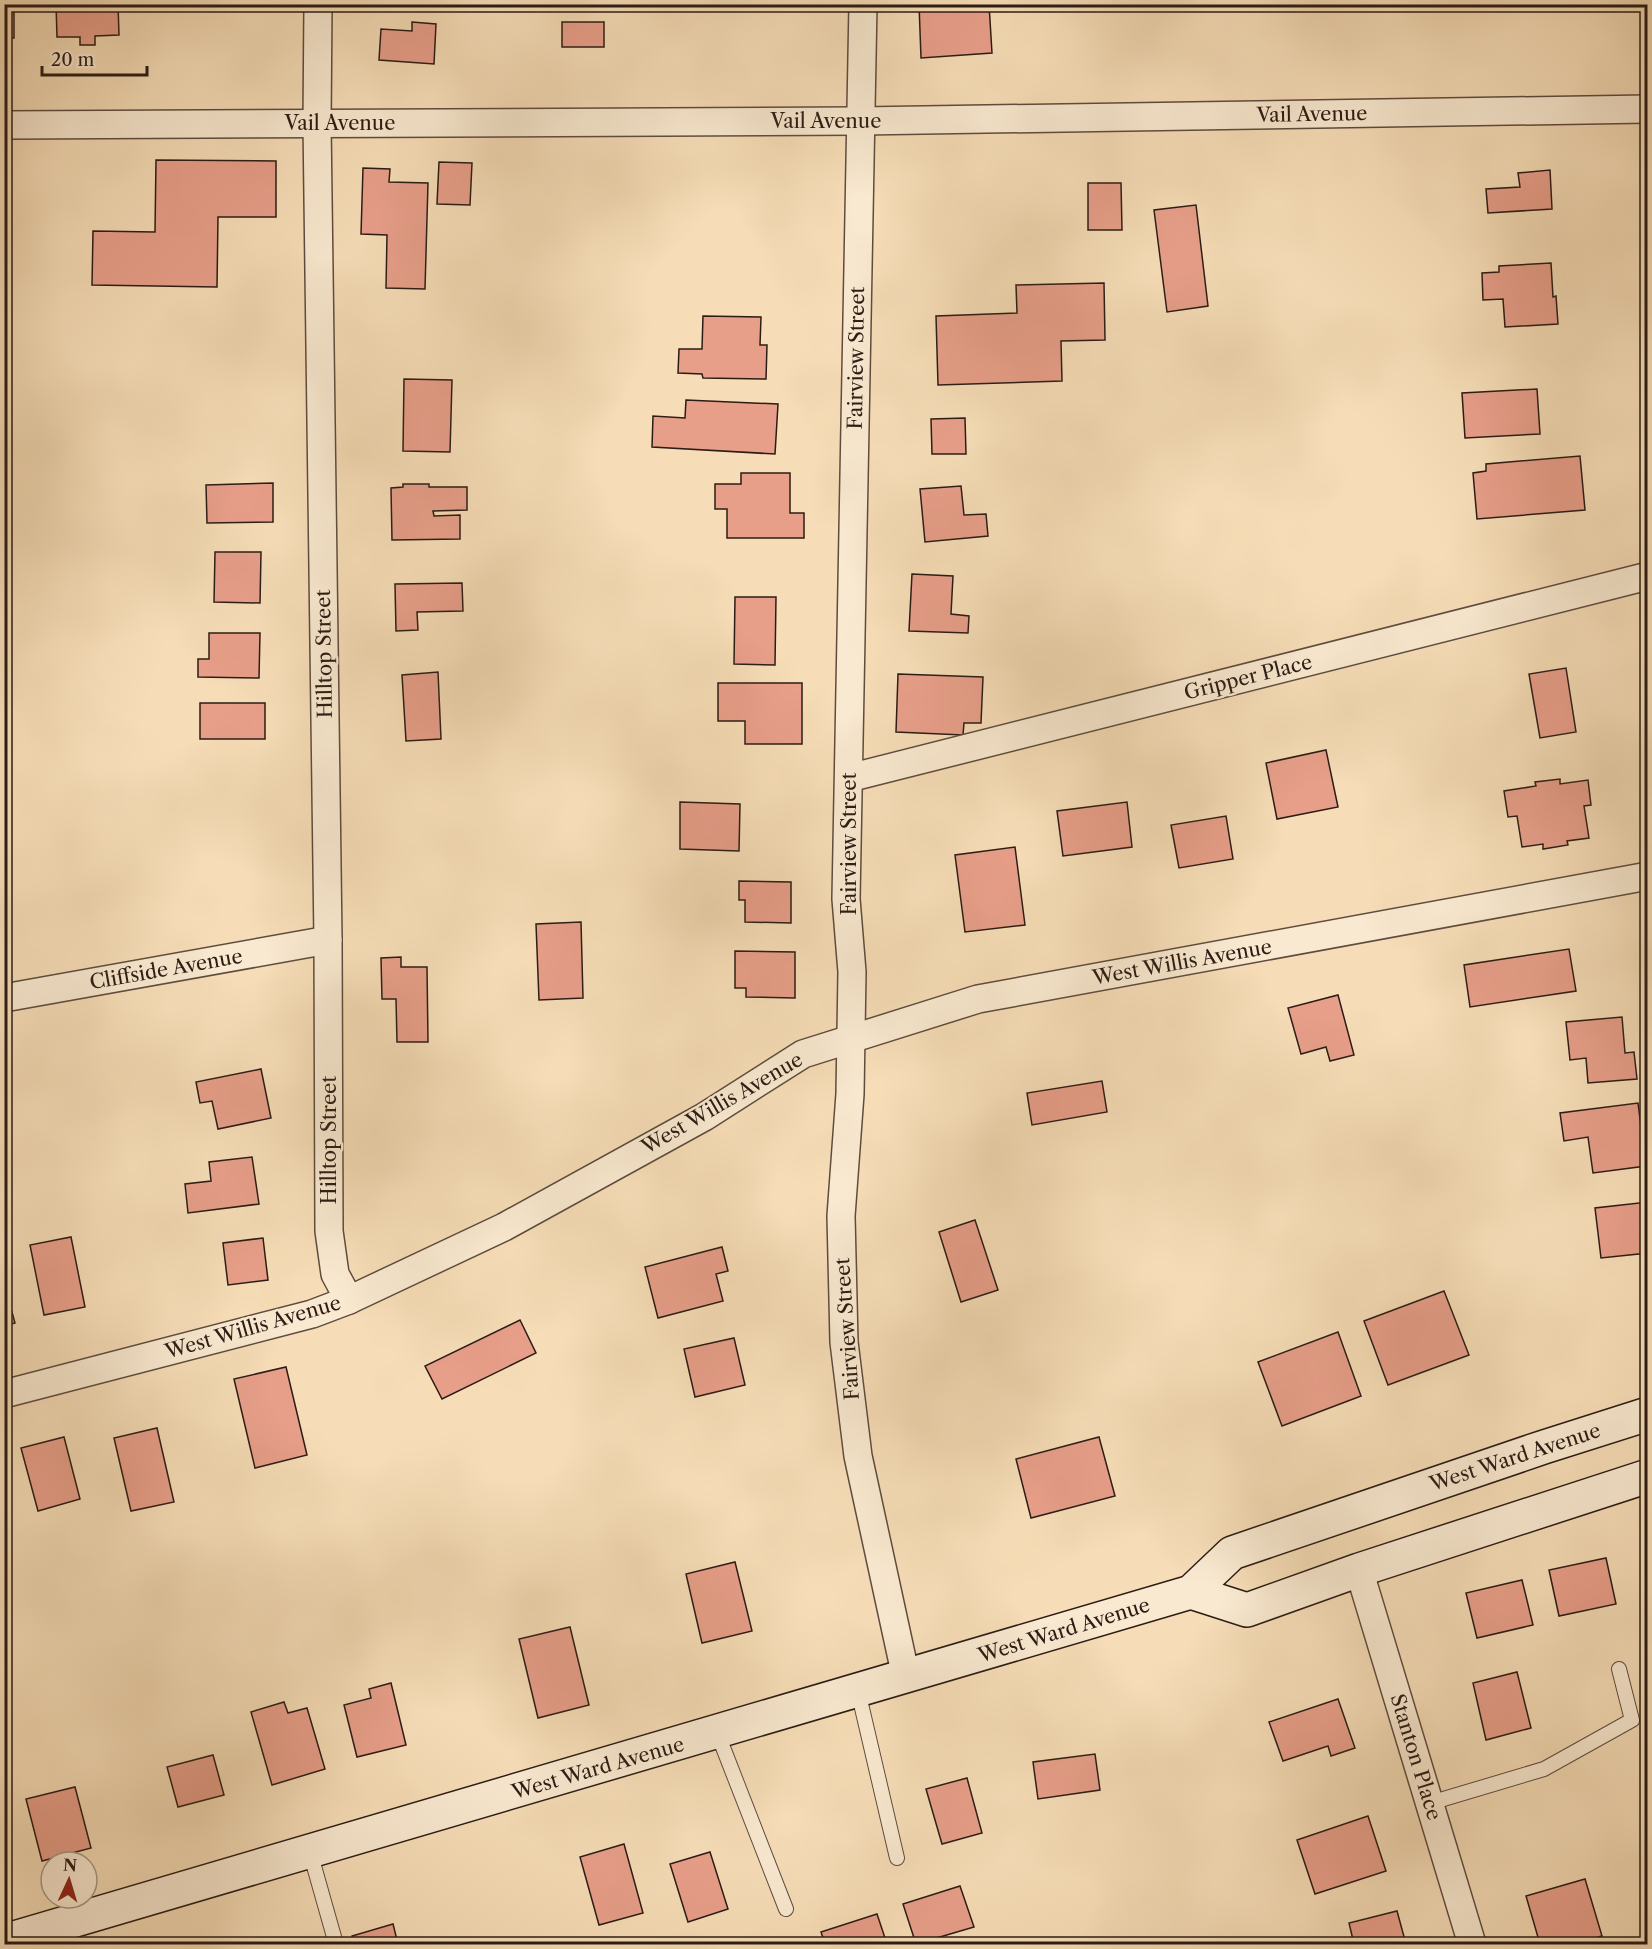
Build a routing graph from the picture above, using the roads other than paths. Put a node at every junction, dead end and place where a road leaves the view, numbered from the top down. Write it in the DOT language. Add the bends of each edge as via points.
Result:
graph roads {
  1 [pos="318,4"];
  2 [pos="863,4"];
  3 [pos="1647,109"];
  4 [pos="861,121"];
  5 [pos="317,123"];
  6 [pos="4,125"];
  7 [pos="1647,576"];
  8 [pos="849,778"];
  9 [pos="1647,876"];
  10 [pos="328,940"];
  11 [pos="4,998"];
  12 [pos="850,1039"];
  13 [pos="349,1299"];
  14 [pos="4,1394"];
  15 [pos="1647,1414"];
  16 [pos="1647,1476"];
  17 [pos="1359,1570"];
  18 [pos="1191,1592"];
  19 [pos="1619,1669"];
  20 [pos="906,1677"];
  21 [pos="858,1691"];
  22 [pos="717,1732"];
  23 [pos="1430,1803"];
  24 [pos="310,1852"];
  25 [pos="897,1858"];
  26 [pos="786,1909"];
  27 [pos="4,1941"];
  28 [pos="336,1944"];
  29 [pos="1472,1944"];
  1 -- 5 [label="street, Hilltop Street"];
  2 -- 4 [label="street, Fairview Street"];
  3 -- 4 [label="street, Vail Avenue"];
  4 -- 5 [label="street, Vail Avenue"];
  4 -- 8 [label="street, Fairview Street"];
  5 -- 6 [label="street, Vail Avenue"];
  5 -- 10 [label="street, Hilltop Street"];
  7 -- 8 [label="street, Gripper Place"];
  8 -- 12 [label="street, Fairview Street" via="846,899 852,972"];
  9 -- 12 [label="street, West Willis Avenue" via="978,999"];
  10 -- 11 [label="street, Cliffside Avenue"];
  10 -- 13 [label="street, Hilltop Street" via="329,1231 335,1274"];
  12 -- 13 [label="street, West Willis Avenue" via="803,1054 704,1117 504,1227"];
  12 -- 20 [label="street, Fairview Street" via="841,1216 844,1342 858,1456"];
  13 -- 14 [label="street, West Willis Avenue" via="312,1314"];
  15 -- 18 [label="street, West Ward Avenue" via="1232,1553"];
  16 -- 17 [label="street"];
  17 -- 18 [label="street" via="1247,1610"];
  17 -- 23 [label="street, Stanton Place"];
  18 -- 20 [label="street, West Ward Avenue"];
  19 -- 23 [label="lane" via="1632,1720 1544,1769"];
  20 -- 21 [label="street, West Ward Avenue"];
  21 -- 22 [label="street, West Ward Avenue"];
  21 -- 25 [label="lane"];
  22 -- 24 [label="street, West Ward Avenue"];
  22 -- 26 [label="lane"];
  23 -- 29 [label="street, Stanton Place"];
  24 -- 27 [label="street, West Ward Avenue"];
  24 -- 28 [label="lane"];
}
